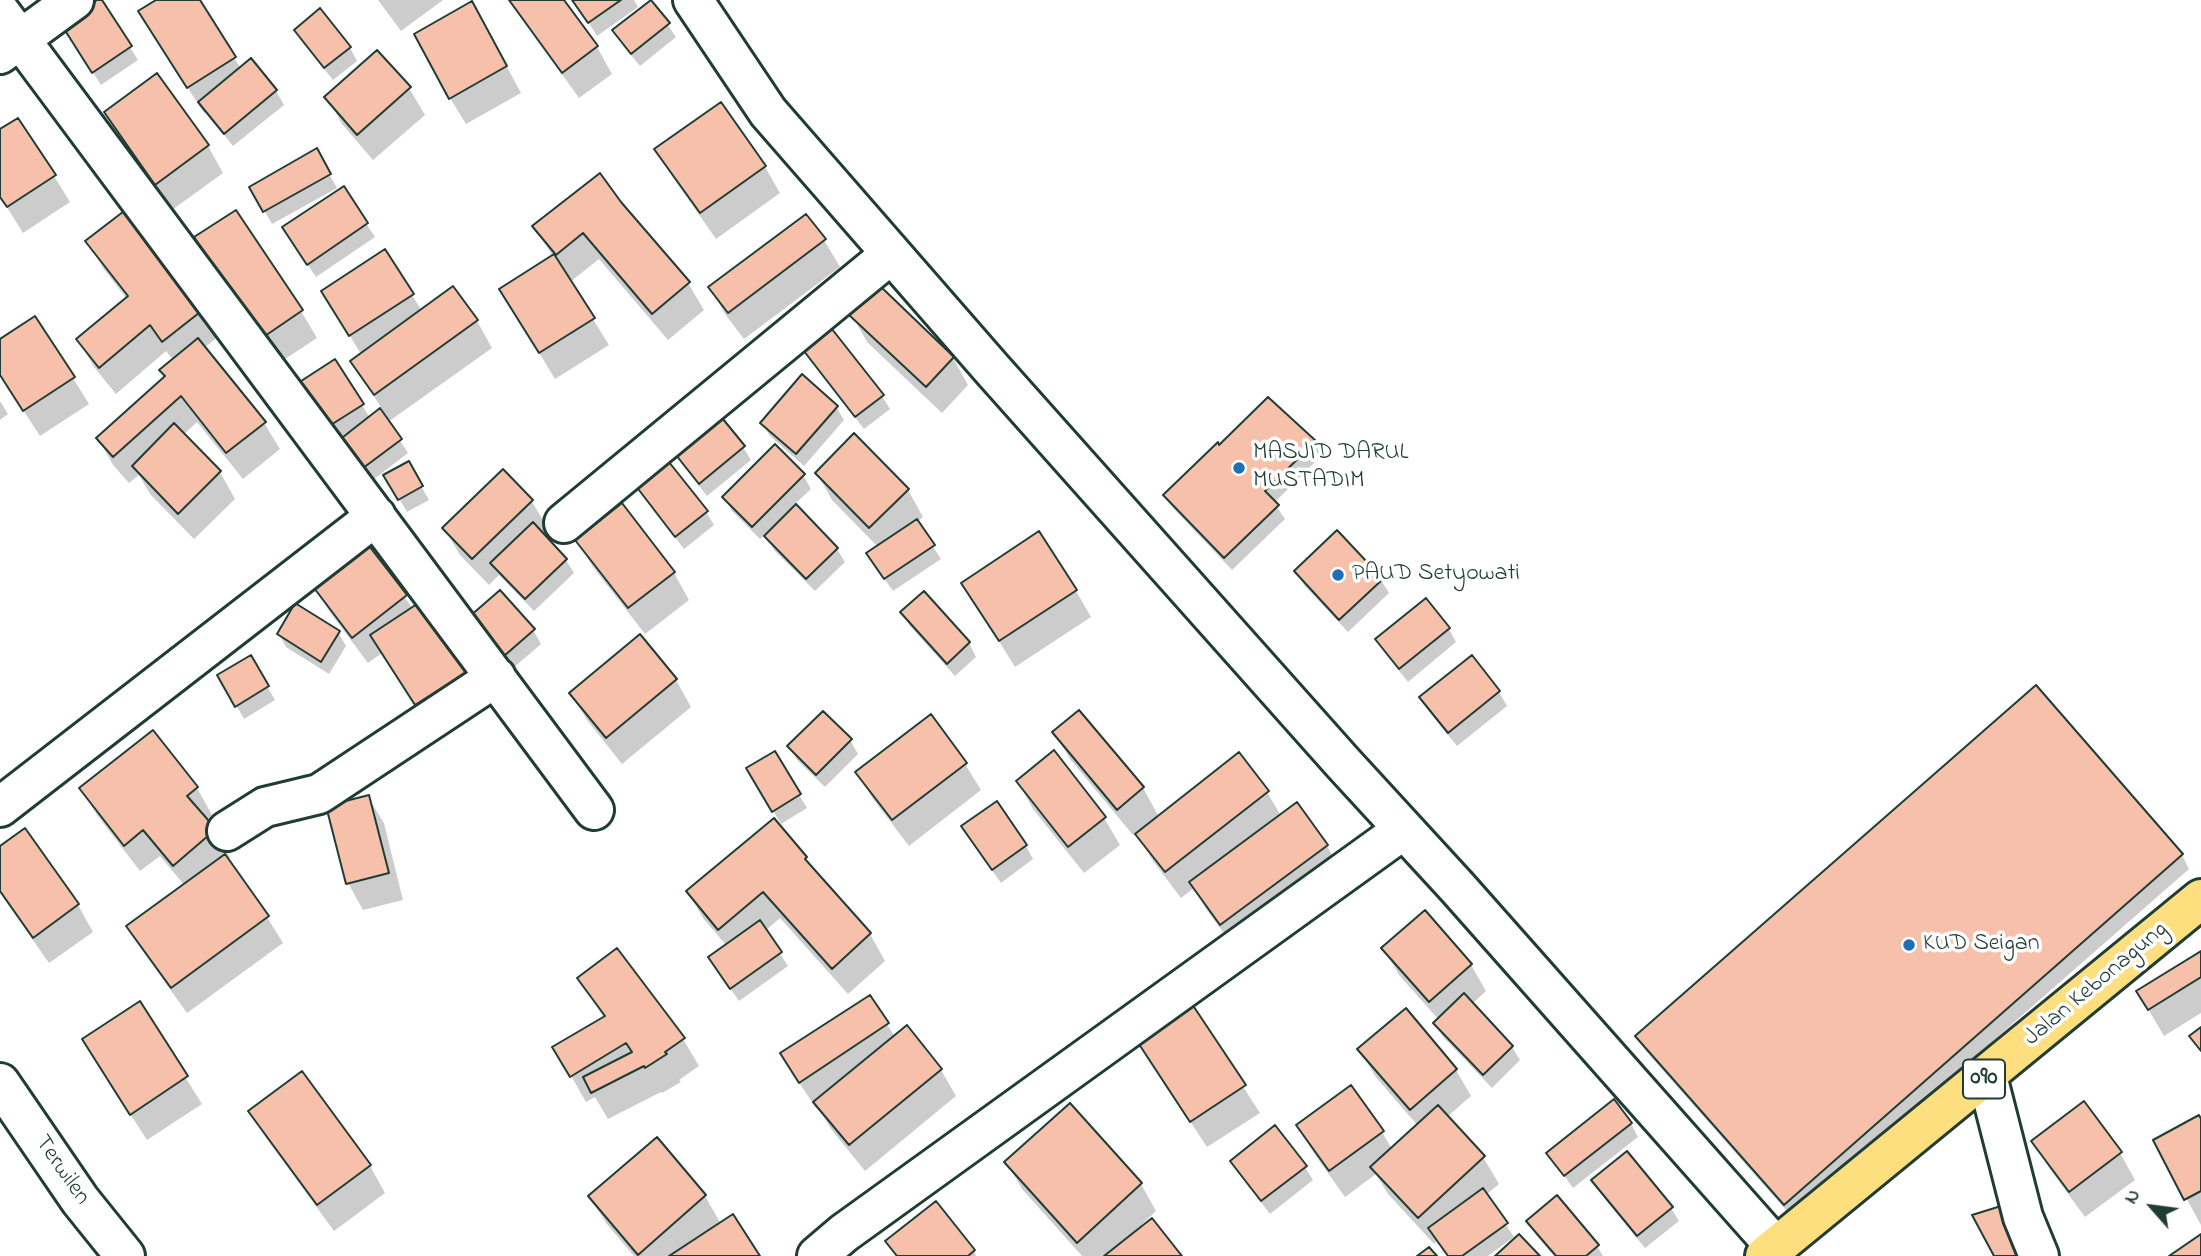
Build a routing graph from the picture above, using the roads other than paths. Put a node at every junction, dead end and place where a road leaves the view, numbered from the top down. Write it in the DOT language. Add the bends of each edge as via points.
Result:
graph roads {
  1 [pos="74,0"];
  2 [pos="693,0"];
  3 [pos="7,35"];
  4 [pos="891,254"];
  5 [pos="376,516"];
  6 [pos="564,523"];
  7 [pos="496,677"];
  8 [pos="0,807"];
  9 [pos="594,810"];
  10 [pos="1403,830"];
  11 [pos="227,831"];
  12 [pos="2201,899"];
  13 [pos="1987,1076"];
  14 [pos="0,1083"];
  15 [pos="841,1248"];
  16 [pos="1770,1251"];
  17 [pos="125,1256"];
  18 [pos="2039,1256"];
  1 -- 3 [label="street"];
  2 -- 4 [label="street" via="768,112"];
  3 -- 5 [label="street"];
  4 -- 6 [label="street"];
  4 -- 10 [label="street"];
  5 -- 7 [label="street"];
  5 -- 8 [label="street"];
  7 -- 9 [label="street"];
  7 -- 11 [label="street" via="319,794 265,807"];
  10 -- 15 [label="street"];
  10 -- 16 [label="street"];
  12 -- 13 [label="main road, Jalan Kebonagung / 090"];
  13 -- 16 [label="main road, Jalan Kebonagung / 090"];
  13 -- 18 [label="street" via="2023,1217"];
  14 -- 17 [label="street, Terwilen" via="80,1200"];
}
